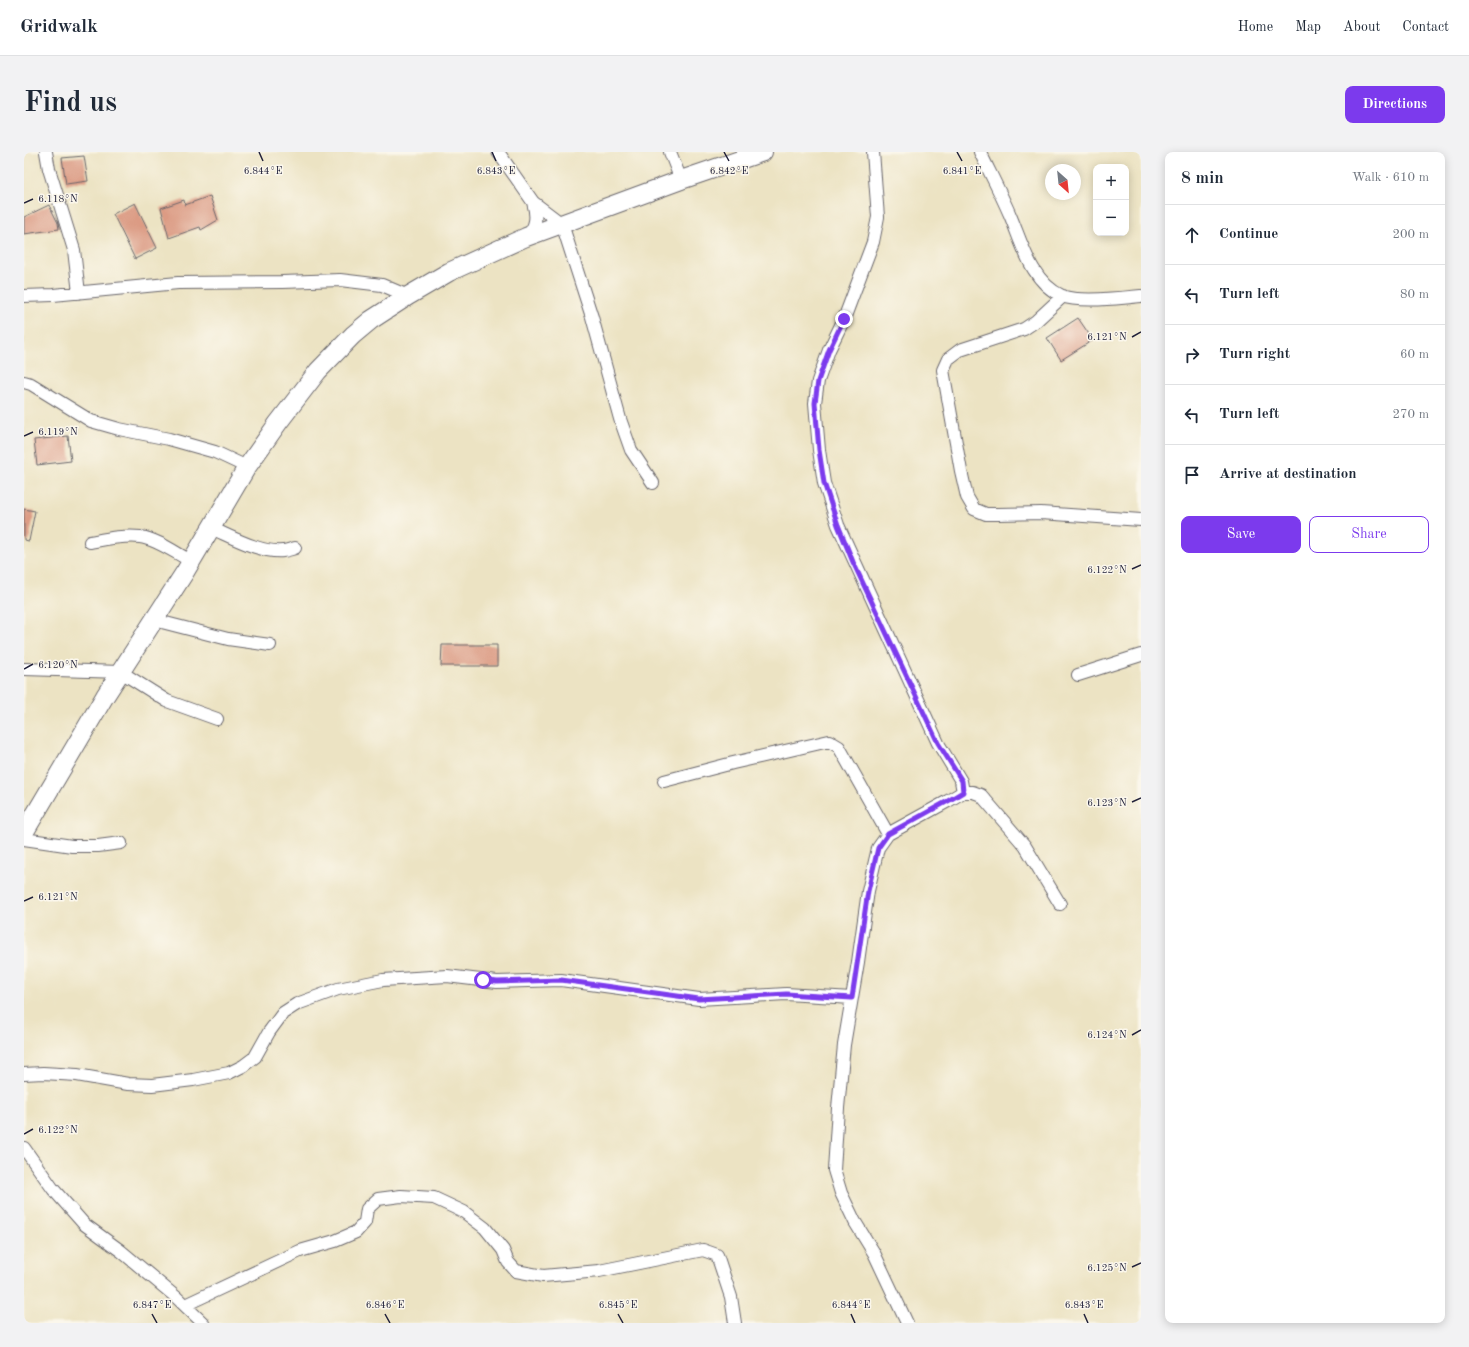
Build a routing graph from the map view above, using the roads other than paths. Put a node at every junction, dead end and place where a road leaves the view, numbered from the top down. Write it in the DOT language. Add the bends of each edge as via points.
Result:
graph roads {
  1 [pos="46,152"];
  2 [pos="498,152"];
  3 [pos="670,152"];
  4 [pos="763,152"];
  5 [pos="873,152"];
  6 [pos="980,152"];
  7 [pos="681,180"];
  8 [pos="533,202"];
  9 [pos="562,224"];
  10 [pos="526,237"];
  11 [pos="79,293"];
  12 [pos="24,296"];
  13 [pos="408,296"];
  14 [pos="1062,296"];
  15 [pos="1141,296"];
  16 [pos="24,382"];
  17 [pos="247,467"];
  18 [pos="653,483"];
  19 [pos="1141,520"];
  20 [pos="212,528"];
  21 [pos="90,542"];
  22 [pos="295,548"];
  23 [pos="191,561"];
  24 [pos="154,620"];
  25 [pos="270,645"];
  26 [pos="1141,655"];
  27 [pos="24,669"];
  28 [pos="121,672"];
  29 [pos="1078,675"];
  30 [pos="217,719"];
  31 [pos="664,781"];
  32 [pos="963,792"];
  33 [pos="24,833"];
  34 [pos="888,834"];
  35 [pos="24,839"];
  36 [pos="121,843"];
  37 [pos="1060,904"];
  38 [pos="852,998"];
  39 [pos="24,1074"];
  40 [pos="24,1148"];
  41 [pos="185,1305"];
  42 [pos="203,1323"];
  43 [pos="735,1323"];
  44 [pos="907,1323"];
  1 -- 11 [label="street" via="74,250"];
  2 -- 8 [label="street"];
  3 -- 7 [label="street"];
  4 -- 7 [label="main road"];
  5 -- 32 [label="street" via="878,218 870,249 818,381 815,403 819,450 824,483 838,525 938,743 962,781"];
  6 -- 14 [label="street" via="1029,261 1048,286"];
  7 -- 9 [label="main road"];
  8 -- 9 [label="street"];
  8 -- 10 [label="street" via="536,222"];
  9 -- 10 [label="main road"];
  9 -- 18 [label="street" via="592,317 620,419 631,450"];
  10 -- 13 [label="main road" via="449,272"];
  11 -- 12 [label="street"];
  11 -- 13 [label="street" via="178,283 340,280 382,285"];
  13 -- 17 [label="main road" via="365,325 318,371"];
  14 -- 15 [label="street" via="1082,299"];
  14 -- 19 [label="street" via="1024,329 960,350 948,359 944,370 967,497 974,509 986,514 1041,513"];
  16 -- 17 [label="street" via="91,421 215,452"];
  17 -- 20 [label="main road"];
  20 -- 22 [label="street" via="269,551"];
  20 -- 23 [label="main road"];
  21 -- 23 [label="street" via="141,537 154,541"];
  23 -- 24 [label="main road"];
  24 -- 25 [label="street" via="228,638"];
  24 -- 28 [label="main road"];
  26 -- 29 [label="street"];
  27 -- 28 [label="street"];
  28 -- 30 [label="street" via="167,701"];
  28 -- 33 [label="main road"];
  31 -- 34 [label="street" via="829,741 839,747"];
  32 -- 34 [label="street"];
  32 -- 37 [label="street" via="981,795 1008,825 1025,846"];
  34 -- 38 [label="street" via="878,848 868,891"];
  35 -- 36 [label="street" via="72,846"];
  38 -- 39 [label="street" via="786,994 699,999 561,980 497,982 447,976 383,980 338,989 297,1004 283,1013 255,1057 229,1073 152,1085 128,1084 77,1075"];
  38 -- 44 [label="street" via="844,1046 834,1170 841,1193 874,1253"];
  40 -- 41 [label="street" via="53,1189 84,1224"];
  41 -- 42 [label="street"];
  41 -- 43 [label="street" via="300,1251 356,1232 365,1222 367,1209 378,1198 401,1196 434,1198 464,1212 486,1228 516,1271 543,1276 599,1271 703,1250 717,1256 731,1297"];
}
